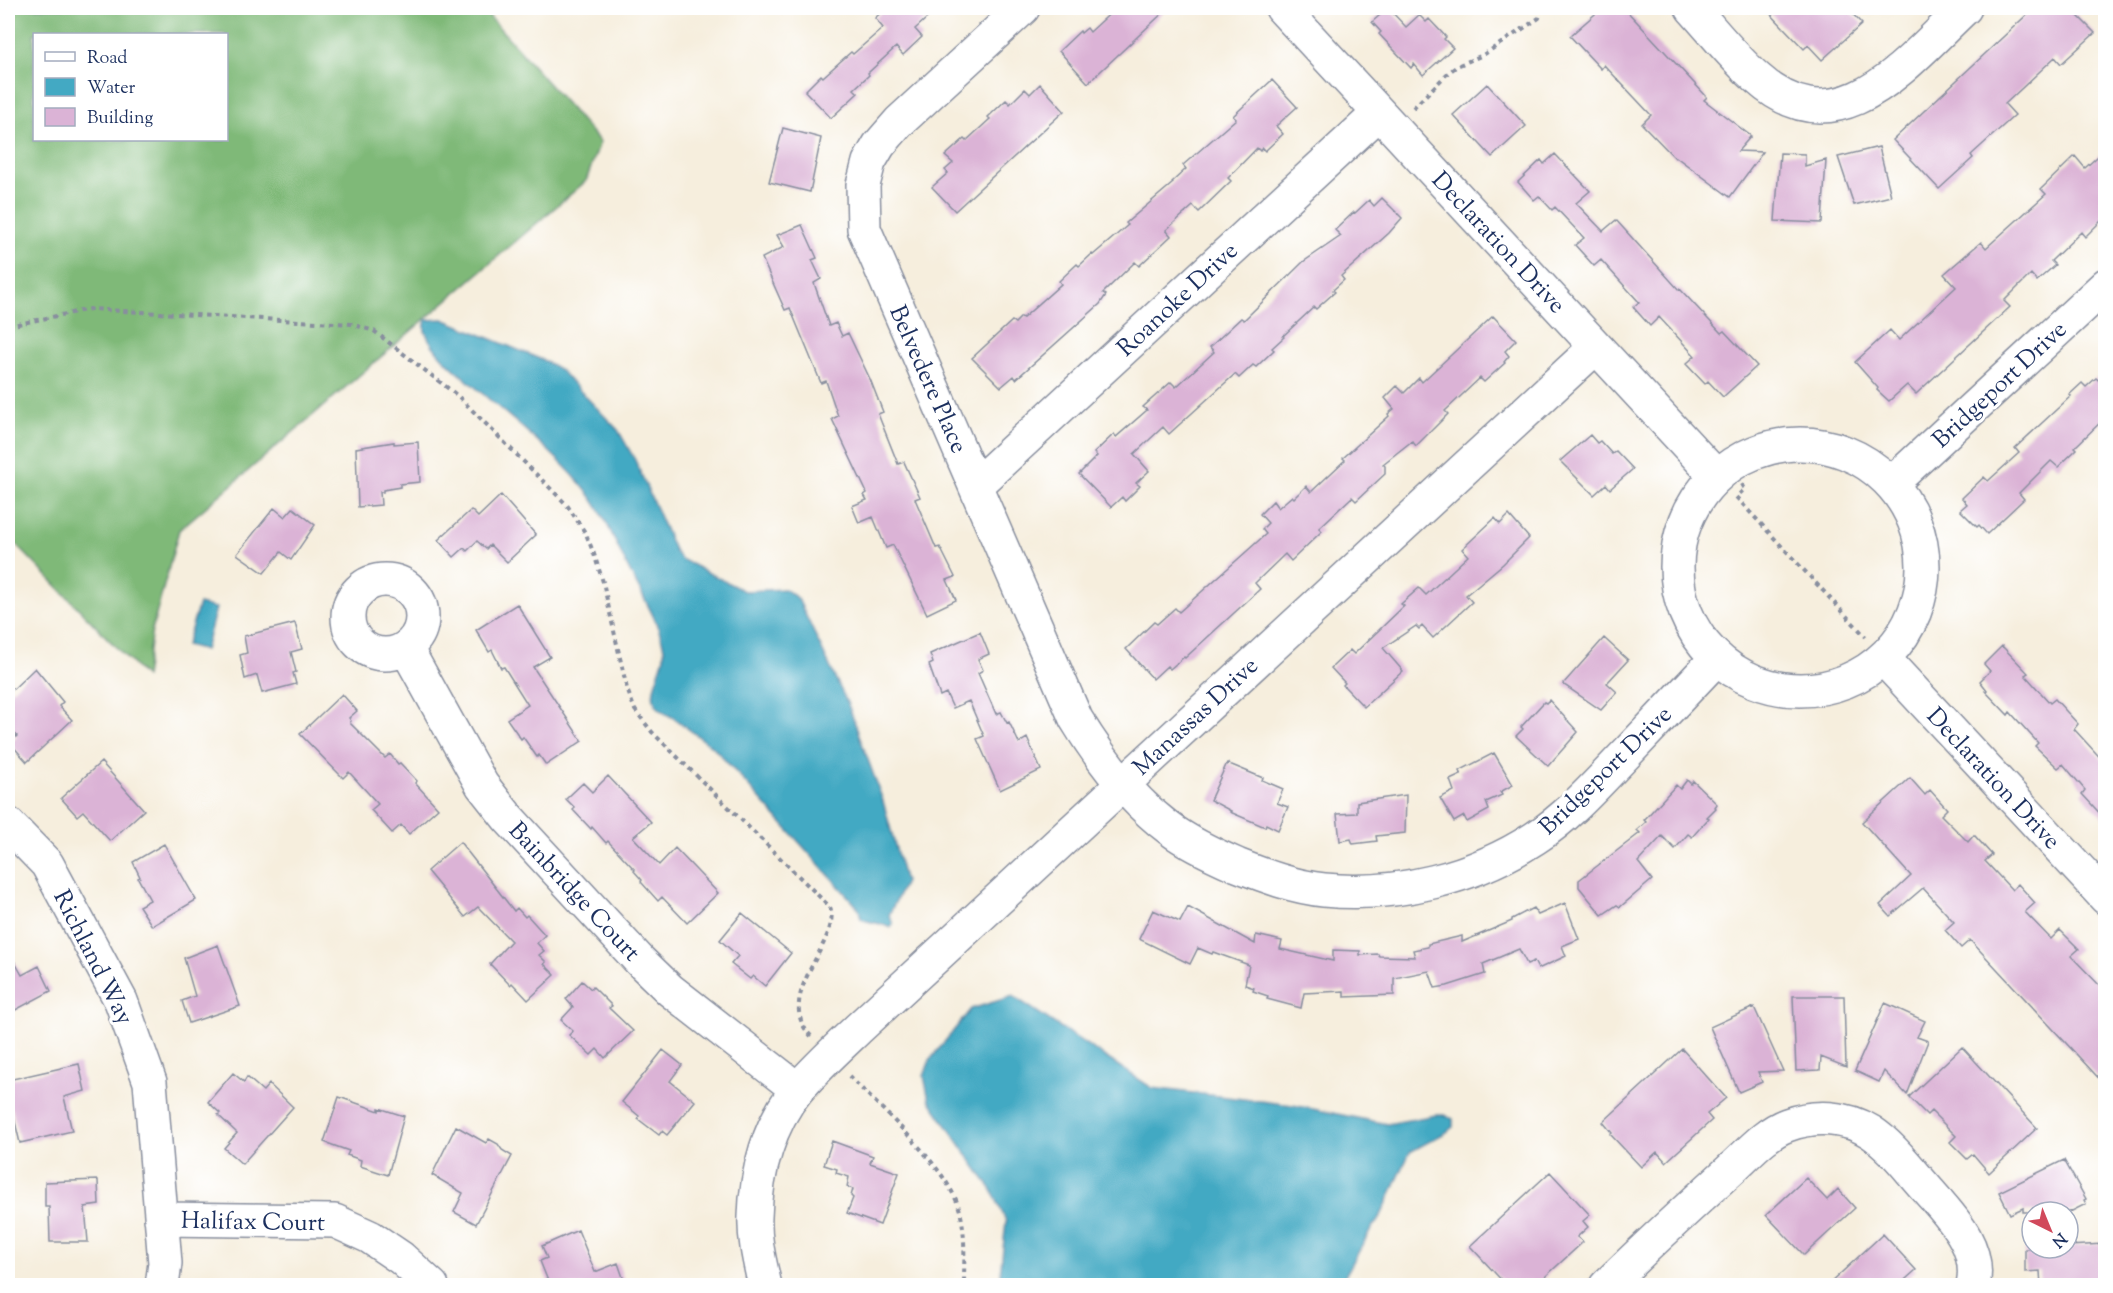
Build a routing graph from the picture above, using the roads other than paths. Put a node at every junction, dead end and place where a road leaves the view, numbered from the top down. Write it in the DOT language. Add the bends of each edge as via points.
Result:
graph roads {
  1 [pos="1023,8"];
  2 [pos="1282,8"];
  3 [pos="1692,8"];
  4 [pos="1965,8"];
  5 [pos="1386,120"];
  6 [pos="2106,285"];
  7 [pos="1596,347"];
  8 [pos="1728,479"];
  9 [pos="1892,483"];
  10 [pos="976,485"];
  11 [pos="405,648"];
  12 [pos="1877,650"];
  13 [pos="1715,660"];
  14 [pos="1122,783"];
  15 [pos="8,824"];
  16 [pos="2106,898"];
  17 [pos="797,1089"];
  18 [pos="161,1220"];
  19 [pos="162,1286"];
  20 [pos="432,1286"];
  21 [pos="765,1286"];
  22 [pos="1606,1286"];
  23 [pos="1973,1286"];
  1 -- 10 [label="street, Belvedere Place" via="899,122 869,162 863,185 864,229"];
  2 -- 5 [label="street, Declaration Drive"];
  3 -- 4 [label="street" via="1757,78 1798,102 1821,107 1870,93"];
  5 -- 7 [label="street, Declaration Drive"];
  5 -- 10 [label="street, Roanoke Drive"];
  6 -- 9 [label="street, Bridgeport Drive"];
  7 -- 8 [label="street, Declaration Drive"];
  7 -- 14 [label="street, Manassas Drive"];
  8 -- 9 [label="street" via="1734,463 1758,451 1805,444 1854,456"];
  8 -- 13 [label="street" via="1699,496 1679,544 1680,598 1691,626"];
  9 -- 12 [label="street" via="1914,517 1921,539 1921,589 1914,614 1901,637"];
  10 -- 14 [label="street, Belvedere Place" via="1076,719"];
  11 -- 17 [label="street, Bainbridge Court" via="482,785 507,818 670,990"];
  12 -- 13 [label="street" via="1863,672 1817,689 1762,686"];
  12 -- 16 [label="street, Declaration Drive"];
  13 -- 14 [label="street, Bridgeport Drive" via="1595,787 1537,837 1487,864 1415,886 1323,890 1264,876 1211,854 1170,829"];
  14 -- 17 [label="street, Manassas Drive"];
  15 -- 18 [label="street, Richland Way" via="47,864 121,1001 150,1082"];
  17 -- 21 [label="street, Manassas Drive" via="770,1139 759,1175 755,1218"];
  18 -- 19 [label="street, Richland Way" via="165,1263"];
  18 -- 20 [label="street, Halifax Court" via="334,1221 370,1237"];
  22 -- 23 [label="street" via="1762,1141 1785,1126 1810,1118 1850,1123 1870,1131 1889,1146 1966,1238 1974,1263"];
}
